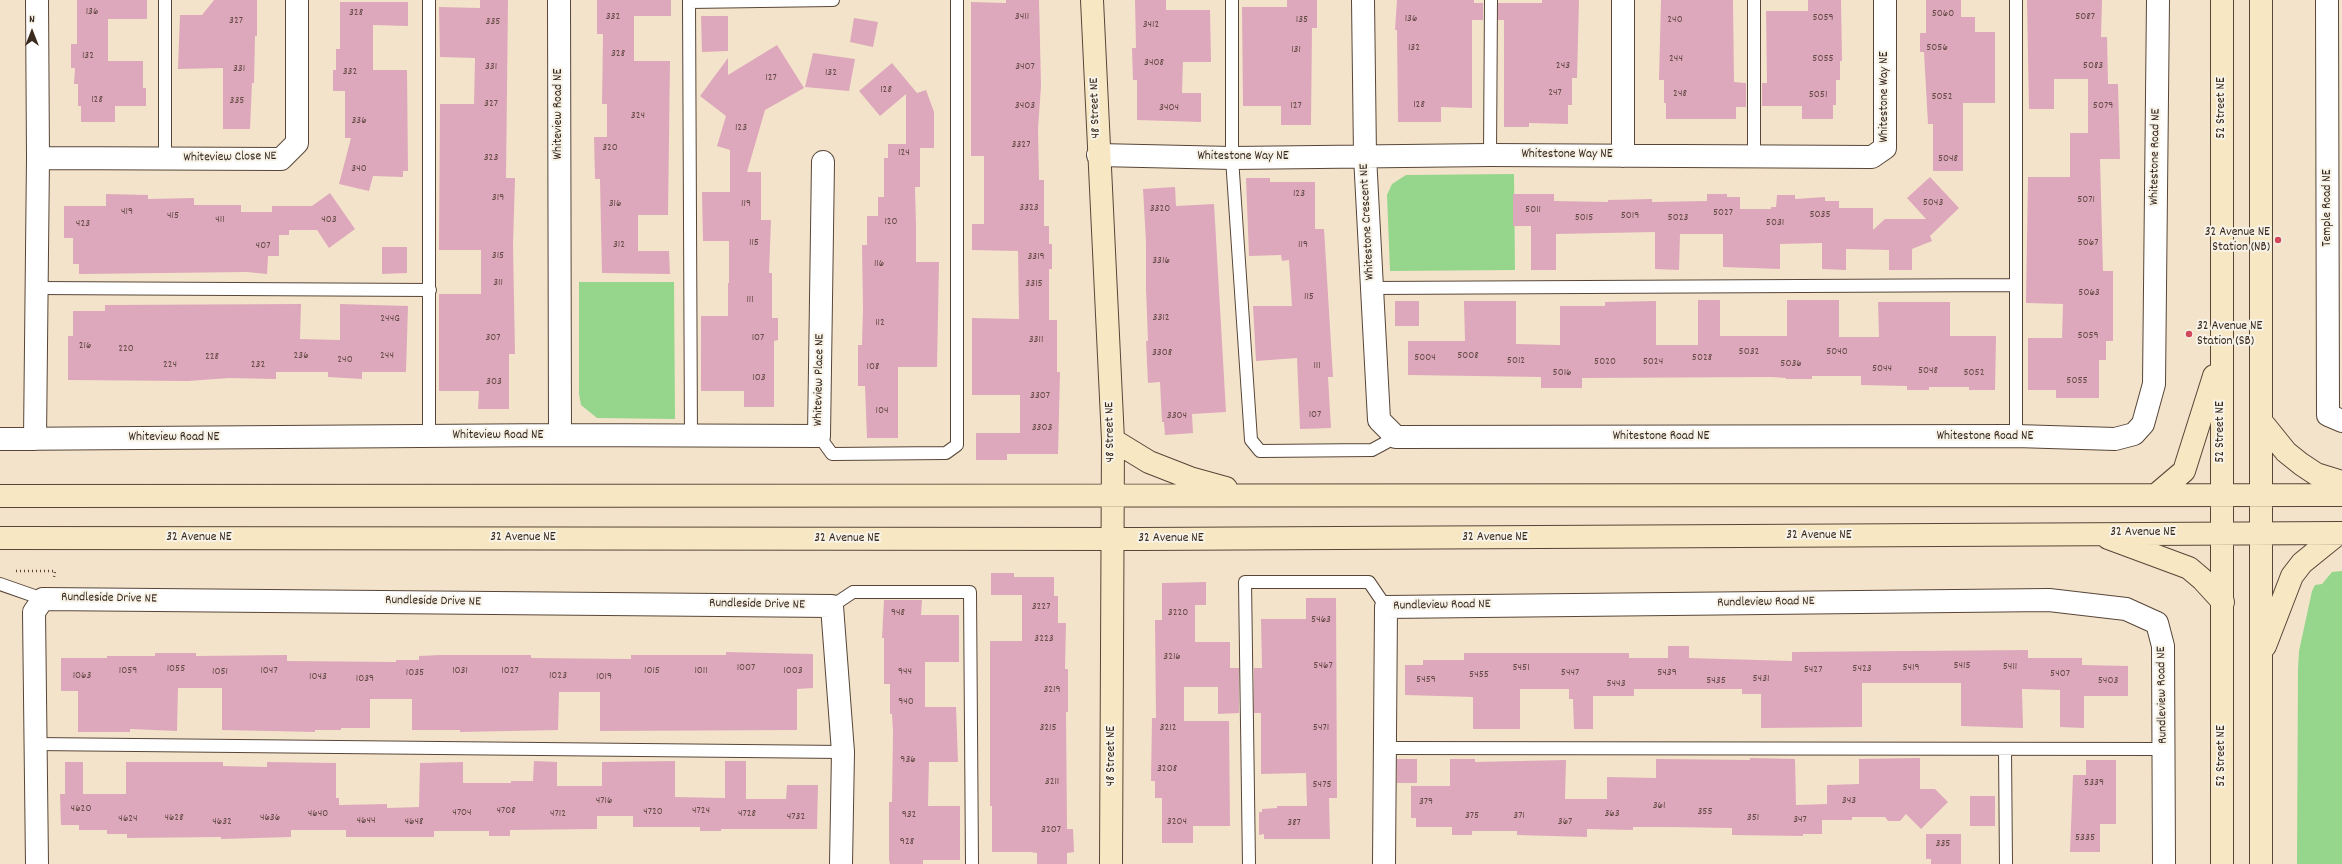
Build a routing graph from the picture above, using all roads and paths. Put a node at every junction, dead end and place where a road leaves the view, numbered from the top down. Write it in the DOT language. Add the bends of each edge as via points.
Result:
graph roads {
  1 [pos="37,0"];
  2 [pos="165,0"];
  3 [pos="297,0"];
  4 [pos="429,0"];
  5 [pos="559,0"];
  6 [pos="833,0"];
  7 [pos="957,0"];
  8 [pos="1092,0"];
  9 [pos="1232,0"];
  10 [pos="1363,0"];
  11 [pos="1491,0"];
  12 [pos="1623,0"];
  13 [pos="1754,0"];
  14 [pos="1885,0"];
  15 [pos="2016,0"];
  16 [pos="2158,0"];
  17 [pos="2222,0"];
  18 [pos="2261,0"];
  19 [pos="2327,0"];
  20 [pos="689,1"];
  21 [pos="1098,155"];
  22 [pos="1490,155"];
  23 [pos="1365,156"];
  24 [pos="1623,156"];
  25 [pos="38,158"];
  26 [pos="1232,158"];
  27 [pos="1754,158"];
  28 [pos="165,159"];
  29 [pos="823,162"];
  30 [pos="2016,285"];
  31 [pos="37,288"];
  32 [pos="1371,288"];
  33 [pos="430,290"];
  34 [pos="2221,348"];
  35 [pos="2335,418"];
  36 [pos="2261,421"];
  37 [pos="560,435"];
  38 [pos="429,436"];
  39 [pos="819,436"];
  40 [pos="2016,436"];
  41 [pos="691,437"];
  42 [pos="1396,437"];
  43 [pos="0,439"];
  44 [pos="35,439"];
  45 [pos="1113,440"];
  46 [pos="2342,482"];
  47 [pos="2157,494"];
  48 [pos="1112,495"];
  49 [pos="1254,495"];
  50 [pos="2221,495"];
  51 [pos="2342,495"];
  52 [pos="0,496"];
  53 [pos="2261,496"];
  54 [pos="2221,533"];
  55 [pos="2341,533"];
  56 [pos="2097,534"];
  57 [pos="2261,534"];
  58 [pos="0,538"];
  59 [pos="1112,539"];
  60 [pos="8,571"];
  61 [pos="0,584"];
  62 [pos="43,599"];
  63 [pos="2222,602"];
  64 [pos="832,606"];
  65 [pos="1386,606"];
  66 [pos="2261,658"];
  67 [pos="35,744"];
  68 [pos="1384,748"];
  69 [pos="2005,750"];
  70 [pos="2164,750"];
  71 [pos="843,752"];
  72 [pos="36,864"];
  73 [pos="840,864"];
  74 [pos="972,864"];
  75 [pos="1111,864"];
  76 [pos="1249,864"];
  77 [pos="1384,864"];
  78 [pos="2006,864"];
  79 [pos="2164,864"];
  80 [pos="2222,864"];
  81 [pos="2260,864"];
  1 -- 25 [label="street"];
  2 -- 28 [label="lane"];
  3 -- 28 [label="street, Whiteview Close NE" via="297,142 281,159"];
  4 -- 33 [label="lane"];
  5 -- 37 [label="street, Whiteview Road NE"];
  6 -- 20 [label="lane"];
  7 -- 39 [label="lane" via="957,446 946,453 832,454"];
  8 -- 21 [label="main road, 48 Street NE"];
  9 -- 26 [label="lane"];
  10 -- 23 [label="street, Whitestone Crescent NE"];
  11 -- 22 [label="lane"];
  12 -- 24 [label="street"];
  13 -- 27 [label="lane"];
  14 -- 27 [label="street, Whitestone Way NE" via="1885,148 1872,156"];
  15 -- 30 [label="lane"];
  16 -- 40 [label="street, Whitestone Road NE" via="2154,384 2143,424 2134,434 2115,439"];
  17 -- 34 [label="main road, 52 Street NE"];
  18 -- 36 [label="main road"];
  19 -- 35 [label="street, Temple Road NE"];
  20 -- 41 [label="lane"];
  21 -- 26 [label="street, Whitestone Way NE"];
  21 -- 45 [label="main road, 48 Street NE"];
  22 -- 23 [label="street, Whitestone Way NE"];
  22 -- 24 [label="street, Whitestone Way NE"];
  23 -- 26 [label="street, Whitestone Way NE"];
  23 -- 32 [label="street, Whitestone Crescent NE"];
  24 -- 27 [label="street, Whitestone Way NE"];
  25 -- 28 [label="street, Whiteview Close NE"];
  25 -- 31 [label="street"];
  26 -- 42 [label="lane" via="1251,440 1260,451 1372,450"];
  29 -- 39 [label="street, Whiteview Place NE"];
  30 -- 32 [label="lane"];
  30 -- 40 [label="lane"];
  31 -- 33 [label="lane"];
  31 -- 44 [label="street"];
  32 -- 42 [label="street, Whitestone Crescent NE" via="1379,420"];
  33 -- 38 [label="lane"];
  34 -- 47 [label="main road" via="2202,419 2184,471"];
  34 -- 50 [label="main road, 52 Street NE"];
  36 -- 46 [label="main road" via="2286,452 2301,464 2316,474"];
  36 -- 53 [label="main road"];
  37 -- 38 [label="street, Whiteview Road NE"];
  37 -- 41 [label="street, Whiteview Place NE"];
  38 -- 44 [label="street, Whiteview Road NE"];
  39 -- 41 [label="street, Whiteview Place NE"];
  40 -- 42 [label="street, Whitestone Road NE"];
  43 -- 44 [label="street, Whiteview Road NE"];
  45 -- 48 [label="main road, 48 Street NE"];
  45 -- 49 [label="main road" via="1148,462 1190,478"];
  47 -- 49 [label="main road"];
  47 -- 50 [label="main road"];
  48 -- 49 [label="main road"];
  48 -- 52 [label="main road"];
  48 -- 59 [label="main road, 48 Street NE"];
  50 -- 53 [label="main road"];
  50 -- 54 [label="main road, 52 Street NE"];
  51 -- 53 [label="main road"];
  53 -- 57 [label="main road"];
  54 -- 56 [label="main road, 32 Avenue NE"];
  54 -- 57 [label="main road, 32 Avenue NE"];
  54 -- 63 [label="main road, 52 Street NE"];
  55 -- 57 [label="main road, 32 Avenue NE"];
  55 -- 66 [label="main road" via="2302,562 2292,576"];
  56 -- 59 [label="main road, 32 Avenue NE"];
  56 -- 63 [label="main road" via="2189,568 2202,578"];
  57 -- 66 [label="main road"];
  58 -- 59 [label="main road, 32 Avenue NE"];
  59 -- 75 [label="main road, 48 Street NE"];
  60 -- 62 [label="path" via="54,571 54,583"];
  61 -- 62 [label="lane"];
  62 -- 64 [label="street, Rundleside Drive NE"];
  62 -- 67 [label="street, Rundleside Drive NE" via="34,612"];
  63 -- 80 [label="main road, 52 Street NE"];
  64 -- 71 [label="street"];
  64 -- 74 [label="lane" via="853,592 970,592"];
  65 -- 68 [label="street, Rundleview Road NE"];
  65 -- 70 [label="street, Rundleview Road NE" via="2049,600 2126,609 2157,623 2163,646"];
  65 -- 76 [label="lane" via="1369,582 1245,582"];
  66 -- 81 [label="main road"];
  67 -- 71 [label="lane"];
  67 -- 72 [label="street, Rundleside Drive NE"];
  68 -- 69 [label="lane"];
  68 -- 77 [label="street, Rundleview Road NE"];
  69 -- 70 [label="lane"];
  69 -- 78 [label="lane"];
  70 -- 79 [label="street, Rundleview Road NE"];
  71 -- 73 [label="street"];
}
